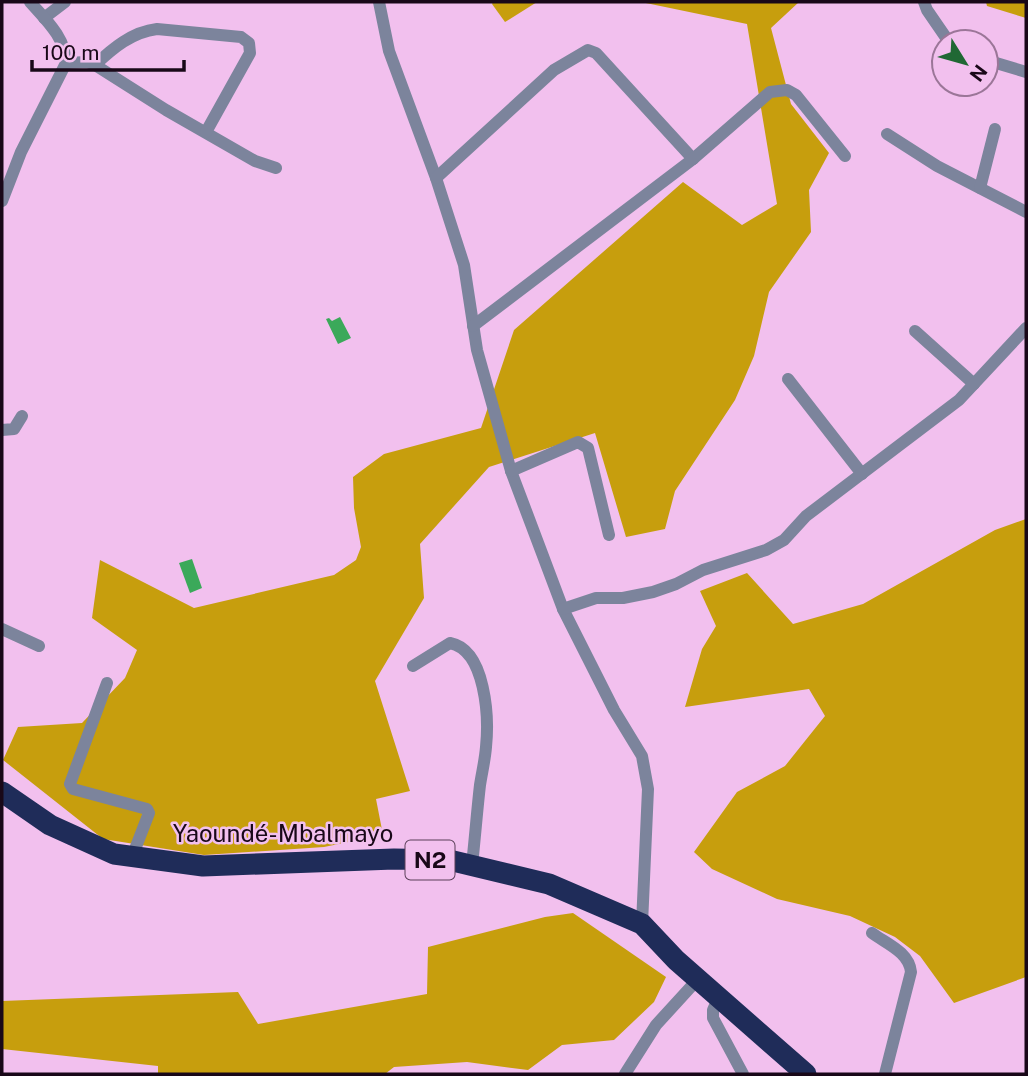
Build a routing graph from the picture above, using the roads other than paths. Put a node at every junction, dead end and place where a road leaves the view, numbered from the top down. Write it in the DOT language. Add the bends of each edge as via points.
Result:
graph roads {
  1 [pos="30,2"];
  2 [pos="65,2"];
  3 [pos="379,2"];
  4 [pos="924,2"];
  5 [pos="44,18"];
  6 [pos="939,28"];
  7 [pos="66,63"];
  8 [pos="1000,64"];
  9 [pos="95,65"];
  10 [pos="1026,72"];
  11 [pos="995,129"];
  12 [pos="206,132"];
  13 [pos="887,134"];
  14 [pos="845,156"];
  15 [pos="693,159"];
  16 [pos="276,168"];
  17 [pos="436,178"];
  18 [pos="980,188"];
  19 [pos="2,201"];
  20 [pos="1026,212"];
  21 [pos="473,326"];
  22 [pos="1026,328"];
  23 [pos="915,331"];
  24 [pos="788,379"];
  25 [pos="974,384"];
  26 [pos="22,415"];
  27 [pos="2,430"];
  28 [pos="510,471"];
  29 [pos="862,474"];
  30 [pos="609,535"];
  31 [pos="563,609"];
  32 [pos="2,629"];
  33 [pos="38,646"];
  34 [pos="413,666"];
  35 [pos="107,683"];
  36 [pos="4,800"];
  37 [pos="132,857"];
  38 [pos="472,865"];
  39 [pos="642,924"];
  40 [pos="872,933"];
  41 [pos="698,979"];
  42 [pos="719,996"];
  43 [pos="625,1074"];
  44 [pos="743,1074"];
  45 [pos="806,1074"];
  46 [pos="885,1074"];
  1 -- 5 [label="street"];
  2 -- 5 [label="street"];
  3 -- 17 [label="street" via="389,51"];
  4 -- 6 [label="street"];
  5 -- 7 [label="street" via="66,50"];
  7 -- 9 [label="street"];
  7 -- 19 [label="street"];
  8 -- 10 [label="street"];
  9 -- 12 [label="street"];
  9 -- 12 [label="street" via="145,30 241,37 249,43 250,53"];
  11 -- 18 [label="street"];
  12 -- 16 [label="street"];
  13 -- 18 [label="street"];
  14 -- 15 [label="street" via="796,95 779,90 770,92"];
  15 -- 17 [label="street" via="596,53 588,50 554,70"];
  15 -- 21 [label="street"];
  17 -- 21 [label="street" via="464,265"];
  18 -- 20 [label="street"];
  21 -- 28 [label="street"];
  22 -- 25 [label="street"];
  23 -- 25 [label="street"];
  24 -- 29 [label="street"];
  25 -- 29 [label="street"];
  26 -- 27 [label="street" via="14,429"];
  28 -- 30 [label="street" via="584,443"];
  28 -- 31 [label="street"];
  29 -- 31 [label="street" via="766,550 653,592 596,598"];
  31 -- 39 [label="street" via="642,756 648,789"];
  32 -- 33 [label="street"];
  34 -- 38 [label="street" via="450,643 459,645 474,661 482,686 486,747"];
  35 -- 37 [label="street" via="70,784 73,789 147,809"];
  36 -- 37 [label="highway, Yaoundé-Mbalmayo / N2" via="79,840"];
  37 -- 38 [label="highway, Yaoundé-Mbalmayo / N2" via="203,866 394,859"];
  38 -- 39 [label="highway, Yaoundé-Mbalmayo / N2" via="549,884"];
  39 -- 41 [label="highway, Yaoundé-Mbalmayo / N2"];
  40 -- 46 [label="street" via="906,956 911,972"];
  41 -- 42 [label="highway, Yaoundé-Mbalmayo / N2"];
  41 -- 43 [label="street" via="656,1026"];
  42 -- 44 [label="street" via="713,1018"];
  42 -- 45 [label="highway, Yaoundé-Mbalmayo / N2"];
}
